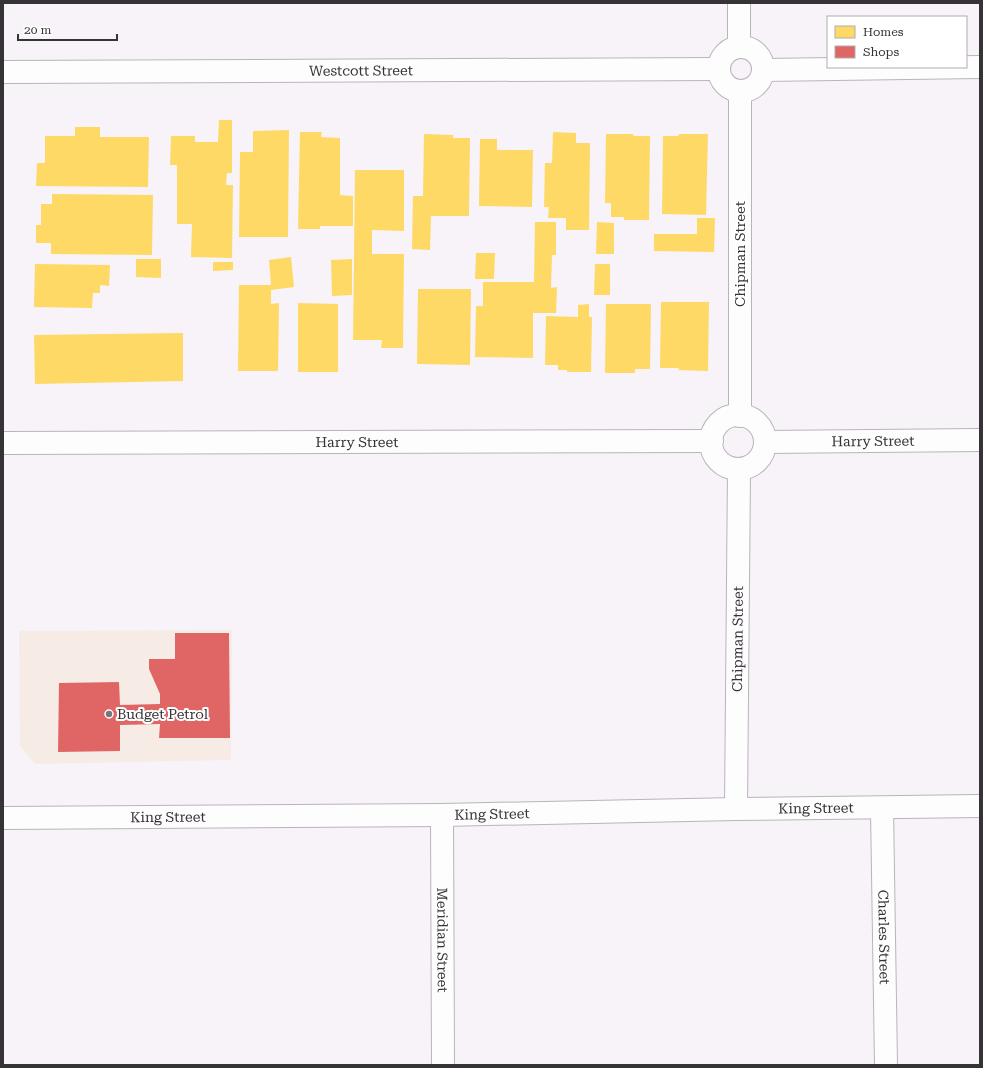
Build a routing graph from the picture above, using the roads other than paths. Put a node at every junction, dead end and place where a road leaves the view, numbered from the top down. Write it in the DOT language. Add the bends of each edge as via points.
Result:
graph roads {
  1 [pos="739,3"];
  2 [pos="739,47"];
  3 [pos="967,67"];
  4 [pos="980,67"];
  5 [pos="718,68"];
  6 [pos="908,68"];
  7 [pos="763,70"];
  8 [pos="3,72"];
  9 [pos="740,92"];
  10 [pos="740,416"];
  11 [pos="980,440"];
  12 [pos="712,441"];
  13 [pos="765,442"];
  14 [pos="3,443"];
  15 [pos="739,469"];
  16 [pos="980,806"];
  17 [pos="882,808"];
  18 [pos="736,809"];
  19 [pos="442,815"];
  20 [pos="3,818"];
  21 [pos="443,1065"];
  22 [pos="886,1065"];
  1 -- 2 [label="street"];
  2 -- 5 [label="street" via="727,52"];
  2 -- 7 [label="street" via="753,51 762,63"];
  3 -- 4 [label="street"];
  5 -- 8 [label="street, Westcott Street"];
  5 -- 9 [label="street" via="722,82"];
  6 -- 7 [label="street"];
  7 -- 9 [label="street" via="758,83 747,91"];
  9 -- 10 [label="street, Chipman Street"];
  10 -- 12 [label="street" via="724,420 718,425"];
  10 -- 13 [label="street" via="747,417 760,426"];
  11 -- 13 [label="street, Harry Street"];
  12 -- 14 [label="street, Harry Street"];
  12 -- 15 [label="street" via="712,449 722,464"];
  13 -- 15 [label="street" via="761,458 755,464"];
  15 -- 18 [label="street, Chipman Street"];
  16 -- 17 [label="street, King Street"];
  17 -- 18 [label="street, King Street"];
  17 -- 22 [label="street, Charles Street"];
  18 -- 19 [label="street, King Street"];
  19 -- 20 [label="street, King Street"];
  19 -- 21 [label="street, Meridian Street"];
}
